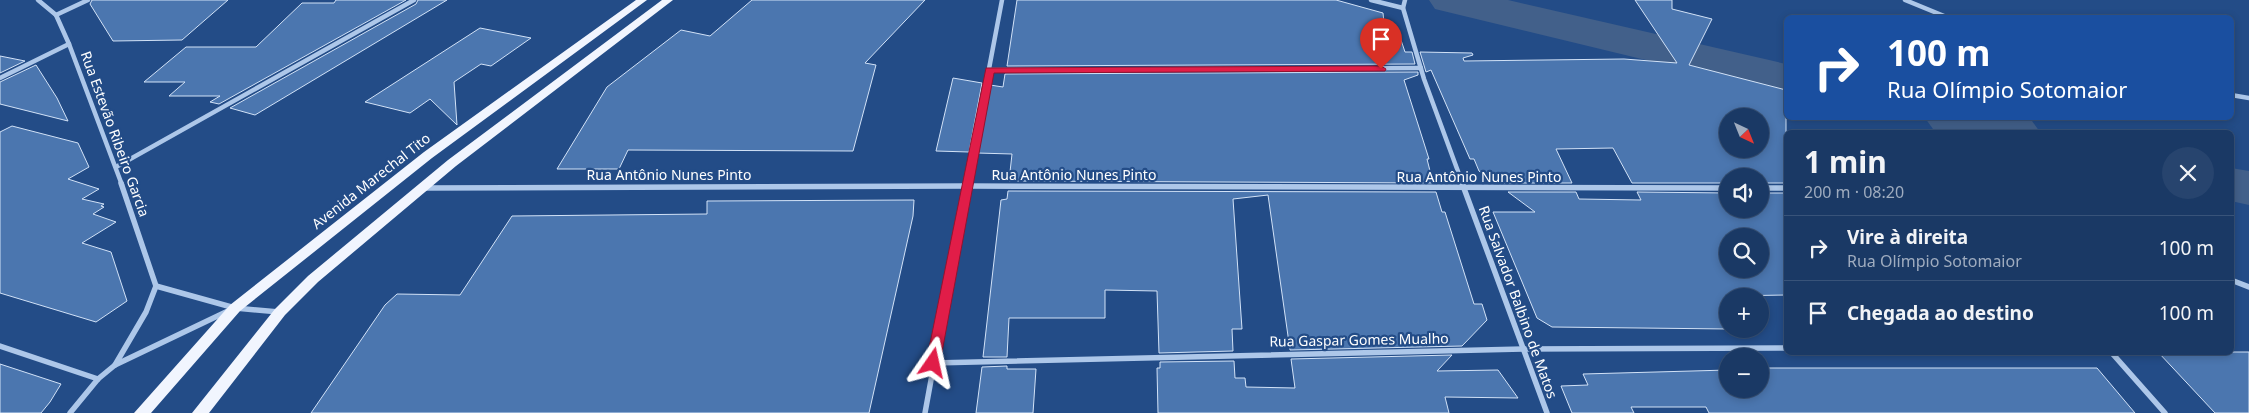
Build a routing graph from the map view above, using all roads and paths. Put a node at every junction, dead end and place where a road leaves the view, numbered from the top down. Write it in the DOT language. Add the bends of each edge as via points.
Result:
graph roads {
  1 [pos="38,0"];
  2 [pos="88,0"];
  3 [pos="414,0"];
  4 [pos="642,0"];
  5 [pos="668,0"];
  6 [pos="1002,0"];
  7 [pos="1371,0"];
  8 [pos="1405,0"];
  9 [pos="1905,0"];
  10 [pos="1402,8"];
  11 [pos="56,15"];
  12 [pos="1942,15"];
  13 [pos="69,44"];
  14 [pos="1421,68"];
  15 [pos="989,70"];
  16 [pos="0,78"];
  17 [pos="2234,95"];
  18 [pos="2249,98"];
  19 [pos="116,167"];
  20 [pos="968,186"];
  21 [pos="420,188"];
  22 [pos="1464,188"];
  23 [pos="1719,188"];
  24 [pos="1769,188"];
  25 [pos="1784,188"];
  26 [pos="2234,281"];
  27 [pos="156,286"];
  28 [pos="2249,287"];
  29 [pos="235,308"];
  30 [pos="280,312"];
  31 [pos="0,346"];
  32 [pos="1784,348"];
  33 [pos="1524,349"];
  34 [pos="2113,355"];
  35 [pos="933,363"];
  36 [pos="115,365"];
  37 [pos="98,379"];
  38 [pos="70,413"];
  39 [pos="142,413"];
  40 [pos="200,413"];
  41 [pos="926,413"];
  42 [pos="1547,413"];
  43 [pos="2165,413"];
  1 -- 11 [label="street, Rua Estevão Ribeiro Garcia"];
  2 -- 11 [label="street"];
  3 -- 19 [label="street"];
  4 -- 29 [label="main road, Avenida Marechal Tito" via="428,155"];
  5 -- 21 [label="main road"];
  6 -- 15 [label="street"];
  7 -- 10 [label="street"];
  8 -- 10 [label="street"];
  9 -- 12 [label="street"];
  10 -- 14 [label="street, Rua Salvador Balbino de Matos"];
  11 -- 13 [label="street, Rua Estevão Ribeiro Garcia"];
  13 -- 16 [label="street"];
  13 -- 19 [label="street, Rua Estevão Ribeiro Garcia"];
  14 -- 15 [label="street"];
  14 -- 22 [label="street, Rua Salvador Balbino de Matos"];
  15 -- 20 [label="street"];
  17 -- 18 [label="street"];
  19 -- 27 [label="street, Rua Estevão Ribeiro Garcia"];
  20 -- 21 [label="street, Rua Antônio Nunes Pinto"];
  20 -- 22 [label="street, Rua Antônio Nunes Pinto"];
  20 -- 35 [label="street"];
  21 -- 30 [label="main road" via="313,279"];
  22 -- 23 [label="street, Rua Antônio Nunes Pinto"];
  22 -- 33 [label="street, Rua Salvador Balbino de Matos"];
  24 -- 25 [label="street"];
  26 -- 28 [label="street"];
  27 -- 29 [label="street"];
  27 -- 36 [label="street" via="146,312"];
  29 -- 30 [label="street"];
  29 -- 36 [label="street"];
  29 -- 39 [label="main road, Avenida Marechal Tito"];
  30 -- 40 [label="main road"];
  31 -- 37 [label="street"];
  32 -- 33 [label="street, Rua Gaspar Gomes Mualho"];
  33 -- 35 [label="street, Rua Gaspar Gomes Mualho"];
  33 -- 42 [label="street, Rua Salvador Balbino de Matos"];
  34 -- 43 [label="street"];
  35 -- 41 [label="street"];
  36 -- 37 [label="street"];
  37 -- 38 [label="street"];
}
